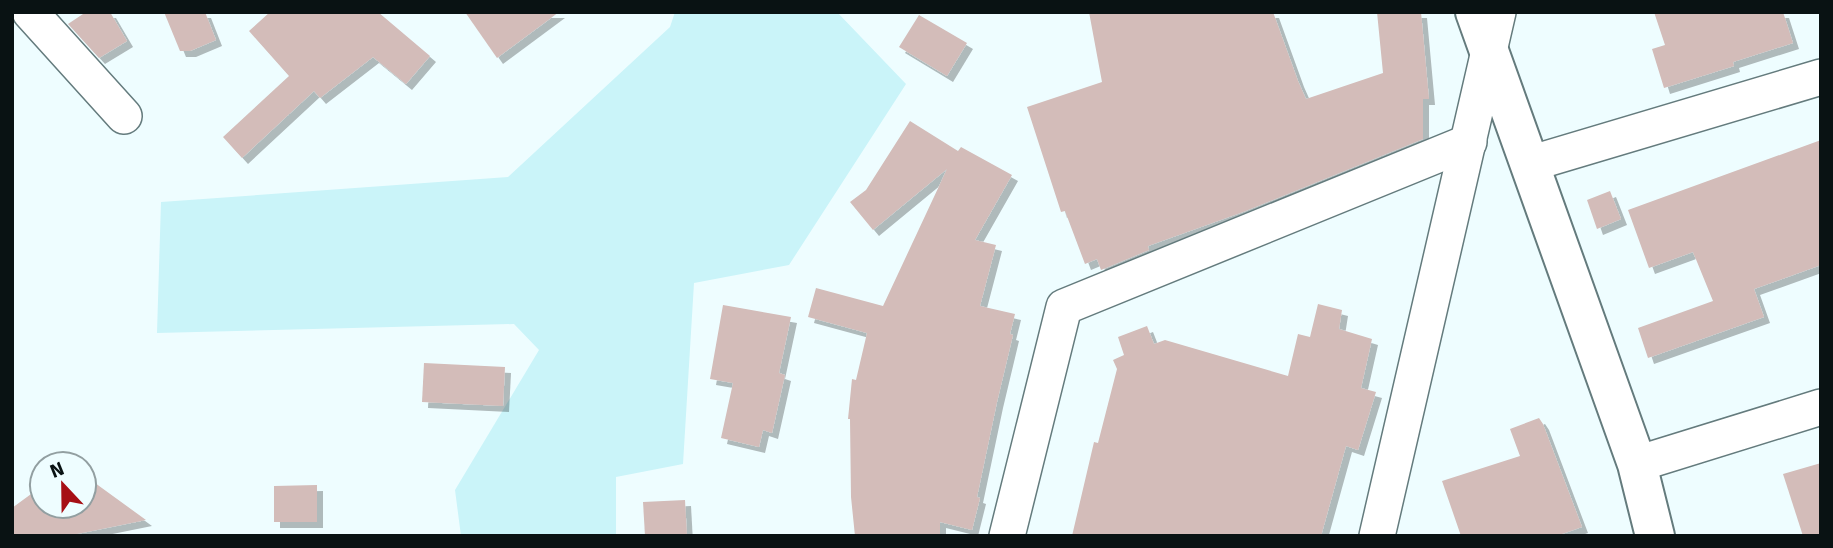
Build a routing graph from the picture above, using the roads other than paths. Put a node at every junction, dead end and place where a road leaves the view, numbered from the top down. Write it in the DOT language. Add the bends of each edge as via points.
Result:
graph roads {
  1 [pos="30,12"];
  2 [pos="1475,12"];
  3 [pos="1499,12"];
  4 [pos="1488,53"];
  5 [pos="1821,76"];
  6 [pos="124,116"];
  7 [pos="1469,142"];
  8 [pos="1529,163"];
  9 [pos="1821,407"];
  10 [pos="1637,464"];
  11 [pos="1007,536"];
  12 [pos="1377,536"];
  13 [pos="1655,536"];
  1 -- 6 [label="street"];
  2 -- 4 [label="street"];
  3 -- 4 [label="street"];
  4 -- 7 [label="street"];
  4 -- 8 [label="street"];
  5 -- 8 [label="street"];
  7 -- 11 [label="street" via="1065,307"];
  7 -- 12 [label="street"];
  8 -- 10 [label="street"];
  9 -- 10 [label="street"];
  10 -- 13 [label="street"];
}
